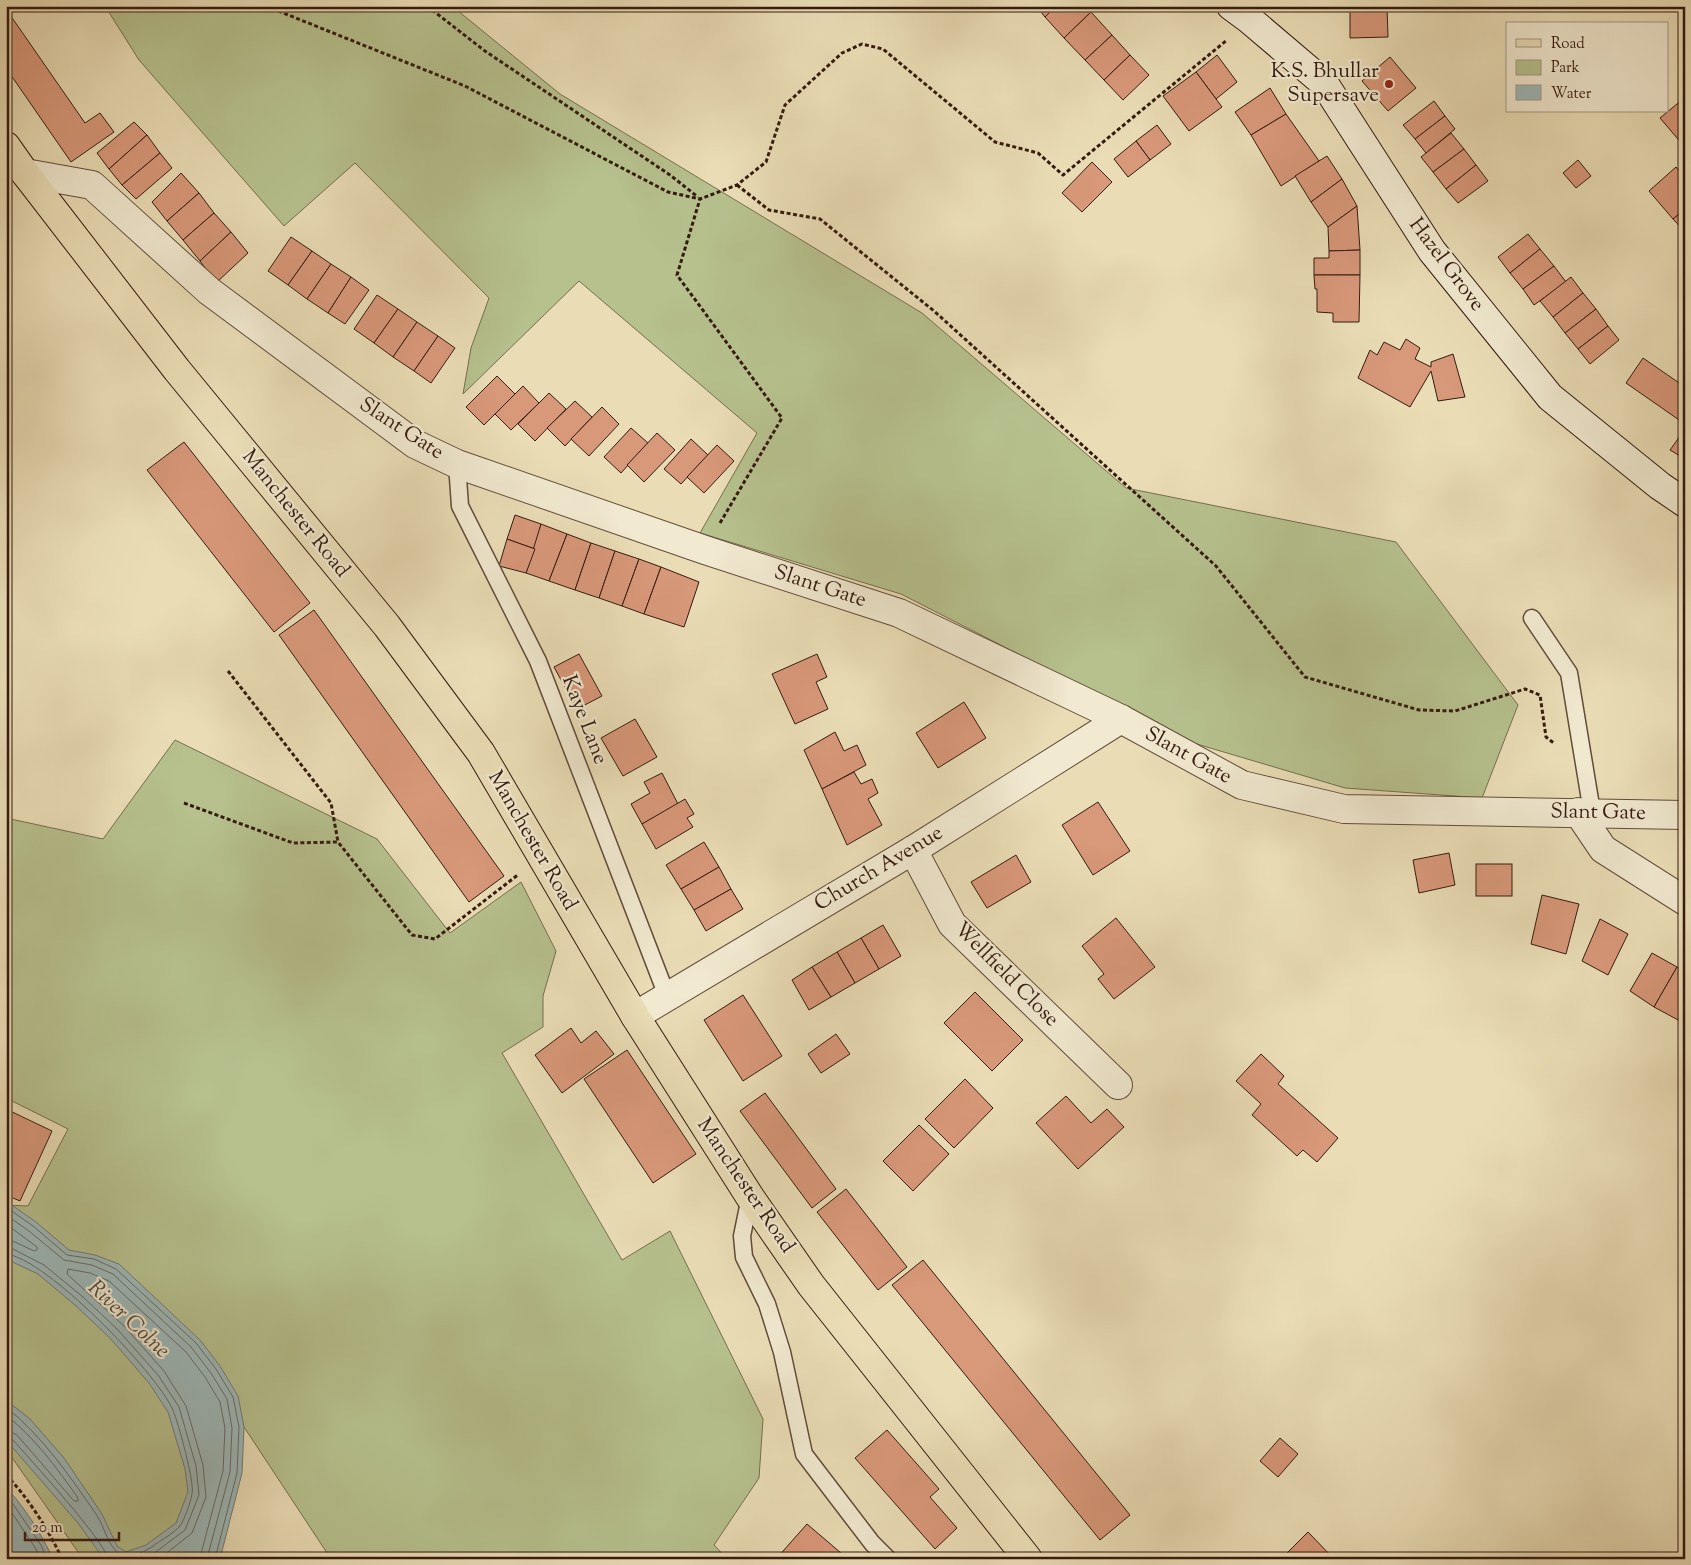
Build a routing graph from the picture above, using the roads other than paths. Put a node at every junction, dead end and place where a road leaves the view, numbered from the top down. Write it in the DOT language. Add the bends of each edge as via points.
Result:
graph roads {
  1 [pos="1240,13"];
  2 [pos="6,146"];
  3 [pos="25,173"];
  4 [pos="457,464"];
  5 [pos="1685,503"];
  6 [pos="1532,618"];
  7 [pos="1121,719"];
  8 [pos="1585,812"];
  9 [pos="1685,815"];
  10 [pos="913,850"];
  11 [pos="1685,900"];
  12 [pos="667,996"];
  13 [pos="635,1016"];
  14 [pos="1118,1084"];
  15 [pos="750,1197"];
  16 [pos="888,1559"];
  17 [pos="1028,1559"];
  1 -- 5 [label="street, Hazel Grove" via="1324,83 1432,251 1550,397"];
  2 -- 3 [label="main road, Manchester Road"];
  3 -- 4 [label="street, Slant Gate" via="92,185 209,292 415,444"];
  3 -- 13 [label="main road, Manchester Road" via="177,370 387,626 481,753"];
  4 -- 7 [label="street, Slant Gate" via="899,613"];
  4 -- 12 [label="lane, Kaye Lane" via="460,506 538,661"];
  6 -- 8 [label="lane" via="1569,673 1584,765"];
  7 -- 8 [label="street, Slant Gate" via="1242,785 1344,808"];
  7 -- 10 [label="street, Church Avenue"];
  8 -- 9 [label="street, Slant Gate"];
  8 -- 11 [label="street" via="1603,849"];
  10 -- 12 [label="street, Church Avenue"];
  10 -- 14 [label="street, Wellfield Close" via="952,924"];
  12 -- 13 [label="street, Church Avenue"];
  13 -- 15 [label="main road, Manchester Road"];
  15 -- 16 [label="lane" via="742,1236 744,1257 767,1304 782,1352 804,1454"];
  15 -- 17 [label="main road, Manchester Road" via="811,1285"];
}
